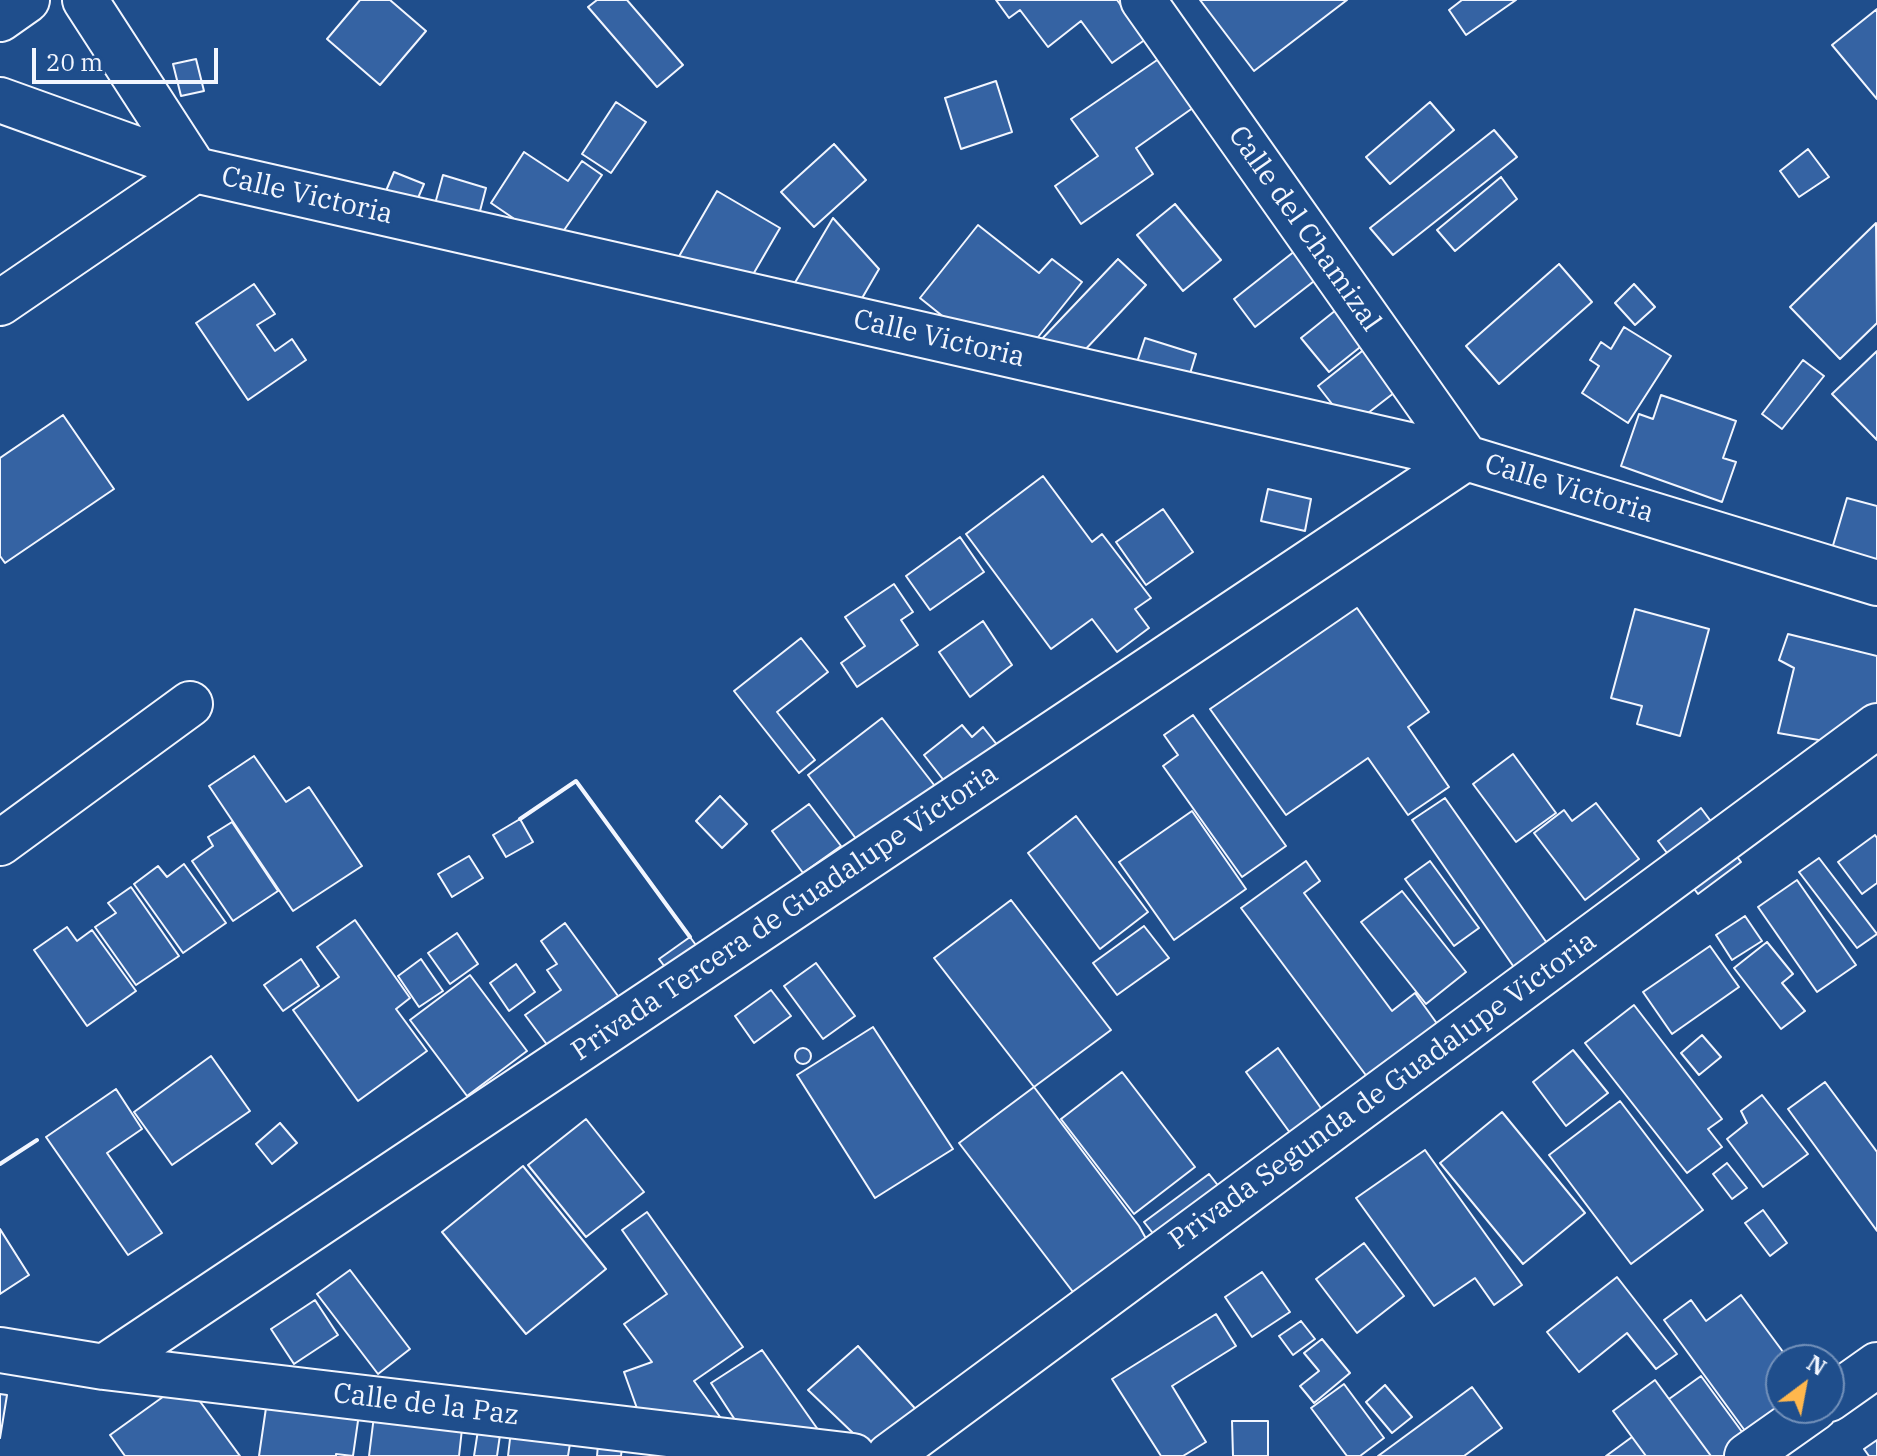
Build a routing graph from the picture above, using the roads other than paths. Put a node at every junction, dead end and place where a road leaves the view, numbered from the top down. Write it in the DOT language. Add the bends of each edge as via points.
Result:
graph roads {
  1 [pos="27,0"];
  2 [pos="85,0"];
  3 [pos="1143,0"];
  4 [pos="0,19"];
  5 [pos="0,100"];
  6 [pos="195,170"];
  7 [pos="0,303"];
  8 [pos="1466,458"];
  9 [pos="1877,583"];
  10 [pos="190,704"];
  11 [pos="1877,726"];
  12 [pos="0,843"];
  13 [pos="0,1350"];
  14 [pos="1877,1365"];
  15 [pos="104,1367"];
  16 [pos="1845,1388"];
  17 [pos="1792,1424"];
  18 [pos="853,1456"];
  19 [pos="889,1456"];
  20 [pos="1747,1456"];
  1 -- 4 [label="street"];
  2 -- 6 [label="street"];
  3 -- 8 [label="street, Calle del Chamizal"];
  5 -- 6 [label="street, Calle Victoria"];
  6 -- 7 [label="street"];
  6 -- 8 [label="street, Calle Victoria"];
  8 -- 9 [label="street, Calle Victoria"];
  8 -- 15 [label="street, Privada Tercera de Guadalupe Victoria"];
  10 -- 12 [label="street"];
  11 -- 19 [label="street, Privada Segunda de Guadalupe Victoria"];
  13 -- 15 [label="street, Calle de la Paz"];
  14 -- 16 [label="street"];
  15 -- 18 [label="street, Calle de la Paz"];
  17 -- 20 [label="street"];
}
